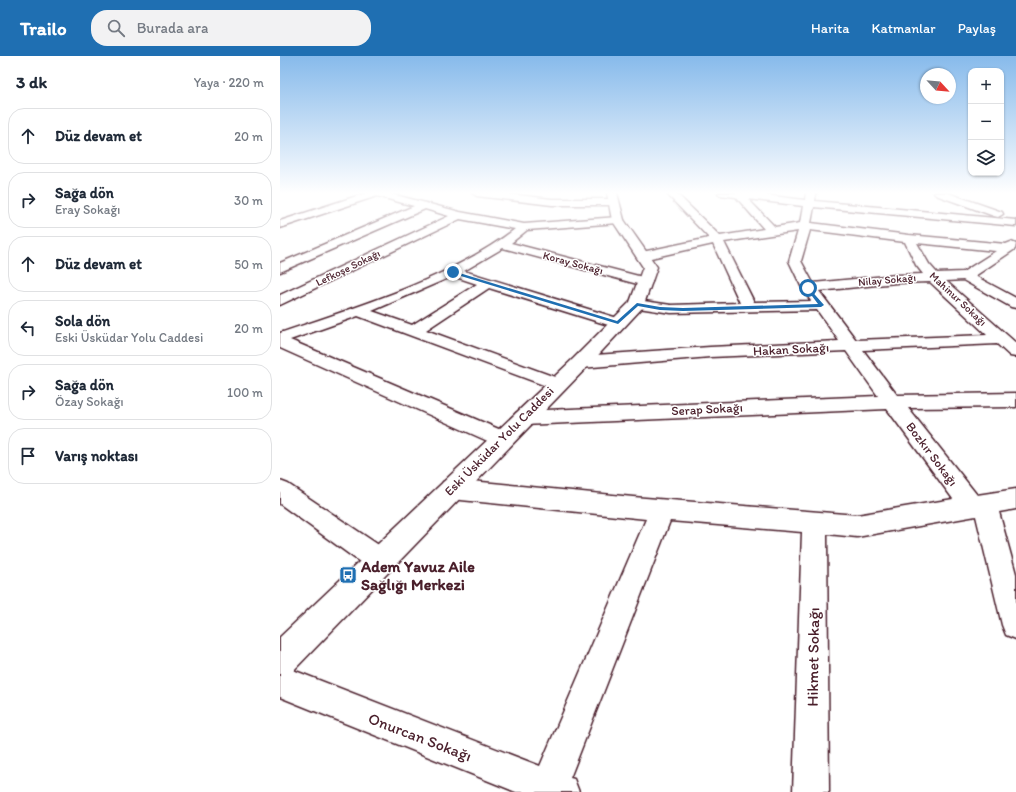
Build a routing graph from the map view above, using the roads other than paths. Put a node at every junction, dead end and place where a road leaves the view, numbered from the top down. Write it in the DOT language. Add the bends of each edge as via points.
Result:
graph roads {
  1 [pos="374,227"];
  2 [pos="433,227"];
  3 [pos="524,227"];
  4 [pos="623,227"];
  5 [pos="705,227"];
  6 [pos="769,227"];
  7 [pos="794,227"];
  8 [pos="805,227"];
  9 [pos="816,227"];
  10 [pos="771,230"];
  11 [pos="909,239"];
  12 [pos="717,240"];
  13 [pos="502,244"];
  14 [pos="1011,246"];
  15 [pos="642,256"];
  16 [pos="280,268"];
  17 [pos="453,272"];
  18 [pos="932,276"];
  19 [pos="966,276"];
  20 [pos="645,282"];
  21 [pos="286,283"];
  22 [pos="488,283"];
  23 [pos="808,288"];
  24 [pos="306,289"];
  25 [pos="280,301"];
  26 [pos="1014,301"];
  27 [pos="637,304"];
  28 [pos="821,305"];
  29 [pos="749,307"];
  30 [pos="359,311"];
  31 [pos="618,323"];
  32 [pos="414,331"];
  33 [pos="280,338"];
  34 [pos="1001,339"];
  35 [pos="280,342"];
  36 [pos="850,346"];
  37 [pos="1016,352"];
  38 [pos="581,362"];
  39 [pos="557,384"];
  40 [pos="1016,400"];
  41 [pos="892,402"];
  42 [pos="522,418"];
  43 [pos="501,439"];
  44 [pos="451,489"];
  45 [pos="280,491"];
  46 [pos="1016,499"];
  47 [pos="978,506"];
  48 [pos="662,510"];
  49 [pos="815,522"];
  50 [pos="380,561"];
  51 [pos="1016,625"];
  52 [pos="280,660"];
  53 [pos="280,682"];
  54 [pos="552,790"];
  55 [pos="811,792"];
  1 -- 16 [label="street"];
  2 -- 24 [label="street, Lefkoşe Sokağı"];
  3 -- 13 [label="street" via="512,239"];
  4 -- 15 [label="street, Eski Üsküdar Yolu Caddesi"];
  5 -- 12 [label="street"];
  6 -- 10 [label="street"];
  7 -- 10 [label="street"];
  8 -- 23 [label="street, Bozkır Sokağı" via="795,260"];
  9 -- 11 [label="street"];
  10 -- 12 [label="street"];
  11 -- 14 [label="street"];
  11 -- 18 [label="street, Mahinur Sokağı"];
  12 -- 15 [label="street"];
  12 -- 29 [label="street"];
  13 -- 17 [label="street"];
  13 -- 20 [label="street, Koray Sokağı"];
  14 -- 19 [label="street"];
  15 -- 20 [label="street, Eski Üsküdar Yolu Caddesi" via="650,267"];
  17 -- 22 [label="street"];
  17 -- 30 [label="street"];
  18 -- 19 [label="street, Nilay Sokağı"];
  18 -- 23 [label="street, Nilay Sokağı"];
  18 -- 34 [label="street, Mahinur Sokağı"];
  19 -- 26 [label="street"];
  20 -- 27 [label="street, Eski Üsküdar Yolu Caddesi"];
  21 -- 24 [label="street"];
  22 -- 31 [label="street"];
  22 -- 32 [label="street"];
  23 -- 28 [label="street, Bozkır Sokağı"];
  24 -- 25 [label="street, Lefkoşe Sokağı"];
  27 -- 29 [label="street" via="671,309"];
  27 -- 31 [label="street, Eski Üsküdar Yolu Caddesi"];
  28 -- 29 [label="street"];
  28 -- 36 [label="street, Bozkır Sokağı"];
  30 -- 32 [label="street"];
  30 -- 33 [label="street"];
  31 -- 38 [label="street, Eski Üsküdar Yolu Caddesi"];
  32 -- 39 [label="street"];
  34 -- 36 [label="street, Hakan Sokağı"];
  34 -- 37 [label="street, Mahinur Sokağı"];
  35 -- 43 [label="street"];
  36 -- 38 [label="street, Hakan Sokağı" via="710,352"];
  36 -- 41 [label="street, Bozkır Sokağı"];
  38 -- 39 [label="street, Eski Üsküdar Yolu Caddesi"];
  39 -- 42 [label="street, Eski Üsküdar Yolu Caddesi"];
  40 -- 41 [label="street, Serap Sokağı"];
  41 -- 42 [label="street, Serap Sokağı"];
  41 -- 47 [label="street, Bozkır Sokağı"];
  42 -- 43 [label="street, Eski Üsküdar Yolu Caddesi"];
  43 -- 44 [label="street, Eski Üsküdar Yolu Caddesi"];
  44 -- 48 [label="street"];
  44 -- 50 [label="street, Eski Üsküdar Yolu Caddesi"];
  45 -- 50 [label="street"];
  46 -- 47 [label="street"];
  47 -- 49 [label="street" via="857,526"];
  47 -- 51 [label="street"];
  48 -- 49 [label="street"];
  48 -- 54 [label="street"];
  49 -- 55 [label="street, Hikmet Sokağı"];
  50 -- 52 [label="street, Eski Üsküdar Yolu Caddesi"];
  53 -- 54 [label="street, Onurcan Sokağı"];
}
